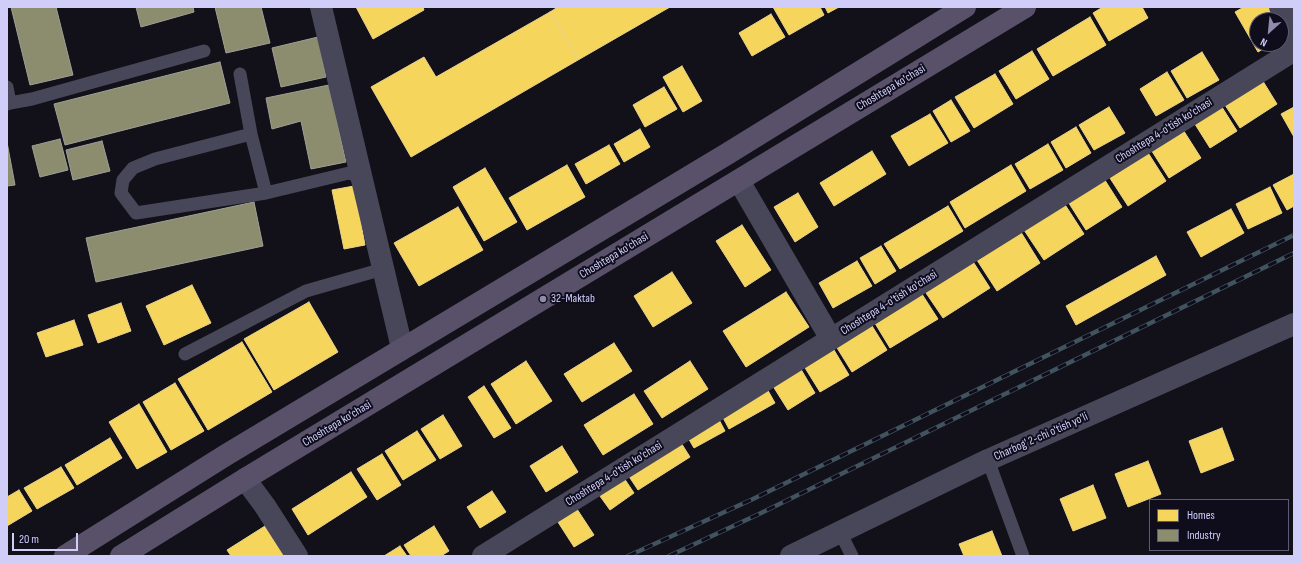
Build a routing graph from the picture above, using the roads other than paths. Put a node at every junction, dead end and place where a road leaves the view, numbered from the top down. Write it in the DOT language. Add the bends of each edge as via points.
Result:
graph roads {
  1 [pos="322,7"];
  2 [pos="965,7"];
  3 [pos="1025,7"];
  4 [pos="1280,7"];
  5 [pos="1294,29"];
  6 [pos="917,36"];
  7 [pos="1294,48"];
  8 [pos="204,51"];
  9 [pos="936,61"];
  10 [pos="240,74"];
  11 [pos="7,87"];
  12 [pos="9,103"];
  13 [pos="251,134"];
  14 [pos="362,178"];
  15 [pos="739,181"];
  16 [pos="266,193"];
  17 [pos="383,269"];
  18 [pos="1294,324"];
  19 [pos="831,338"];
  20 [pos="402,348"];
  21 [pos="185,354"];
  22 [pos="988,460"];
  23 [pos="245,479"];
  24 [pos="840,532"];
  25 [pos="65,556"];
  26 [pos="122,556"];
  27 [pos="297,556"];
  28 [pos="483,556"];
  29 [pos="790,556"];
  30 [pos="852,556"];
  31 [pos="1023,556"];
  1 -- 14 [label="street"];
  2 -- 6 [label="main road"];
  3 -- 9 [label="main road, Choshtepa ko'chasi"];
  4 -- 5 [label="street"];
  6 -- 9 [label="main road"];
  6 -- 20 [label="main road" via="727,154"];
  7 -- 19 [label="street, Choshtepa 4-o'tish ko'chasi" via="1290,53"];
  8 -- 12 [label="lane" via="32,99"];
  9 -- 15 [label="main road, Choshtepa ko'chasi"];
  10 -- 13 [label="lane"];
  11 -- 12 [label="lane"];
  13 -- 16 [label="lane"];
  13 -- 16 [label="lane" via="155,159 133,168 123,180 121,193 136,212"];
  14 -- 16 [label="lane" via="349,174"];
  14 -- 17 [label="street"];
  15 -- 19 [label="street"];
  15 -- 23 [label="main road, Choshtepa ko'chasi"];
  17 -- 20 [label="street"];
  17 -- 21 [label="lane" via="306,291"];
  18 -- 22 [label="street, Charbog' 2-chi o'tish yo'li"];
  19 -- 28 [label="street, Choshtepa 4-o'tish ko'chasi"];
  20 -- 25 [label="main road"];
  22 -- 24 [label="street, Charbog' 2-chi o'tish yo'li"];
  22 -- 31 [label="lane"];
  23 -- 26 [label="main road, Choshtepa ko'chasi"];
  23 -- 27 [label="street"];
  24 -- 29 [label="street, Charbog' 2-chi o'tish yo'li"];
  24 -- 30 [label="lane"];
}
